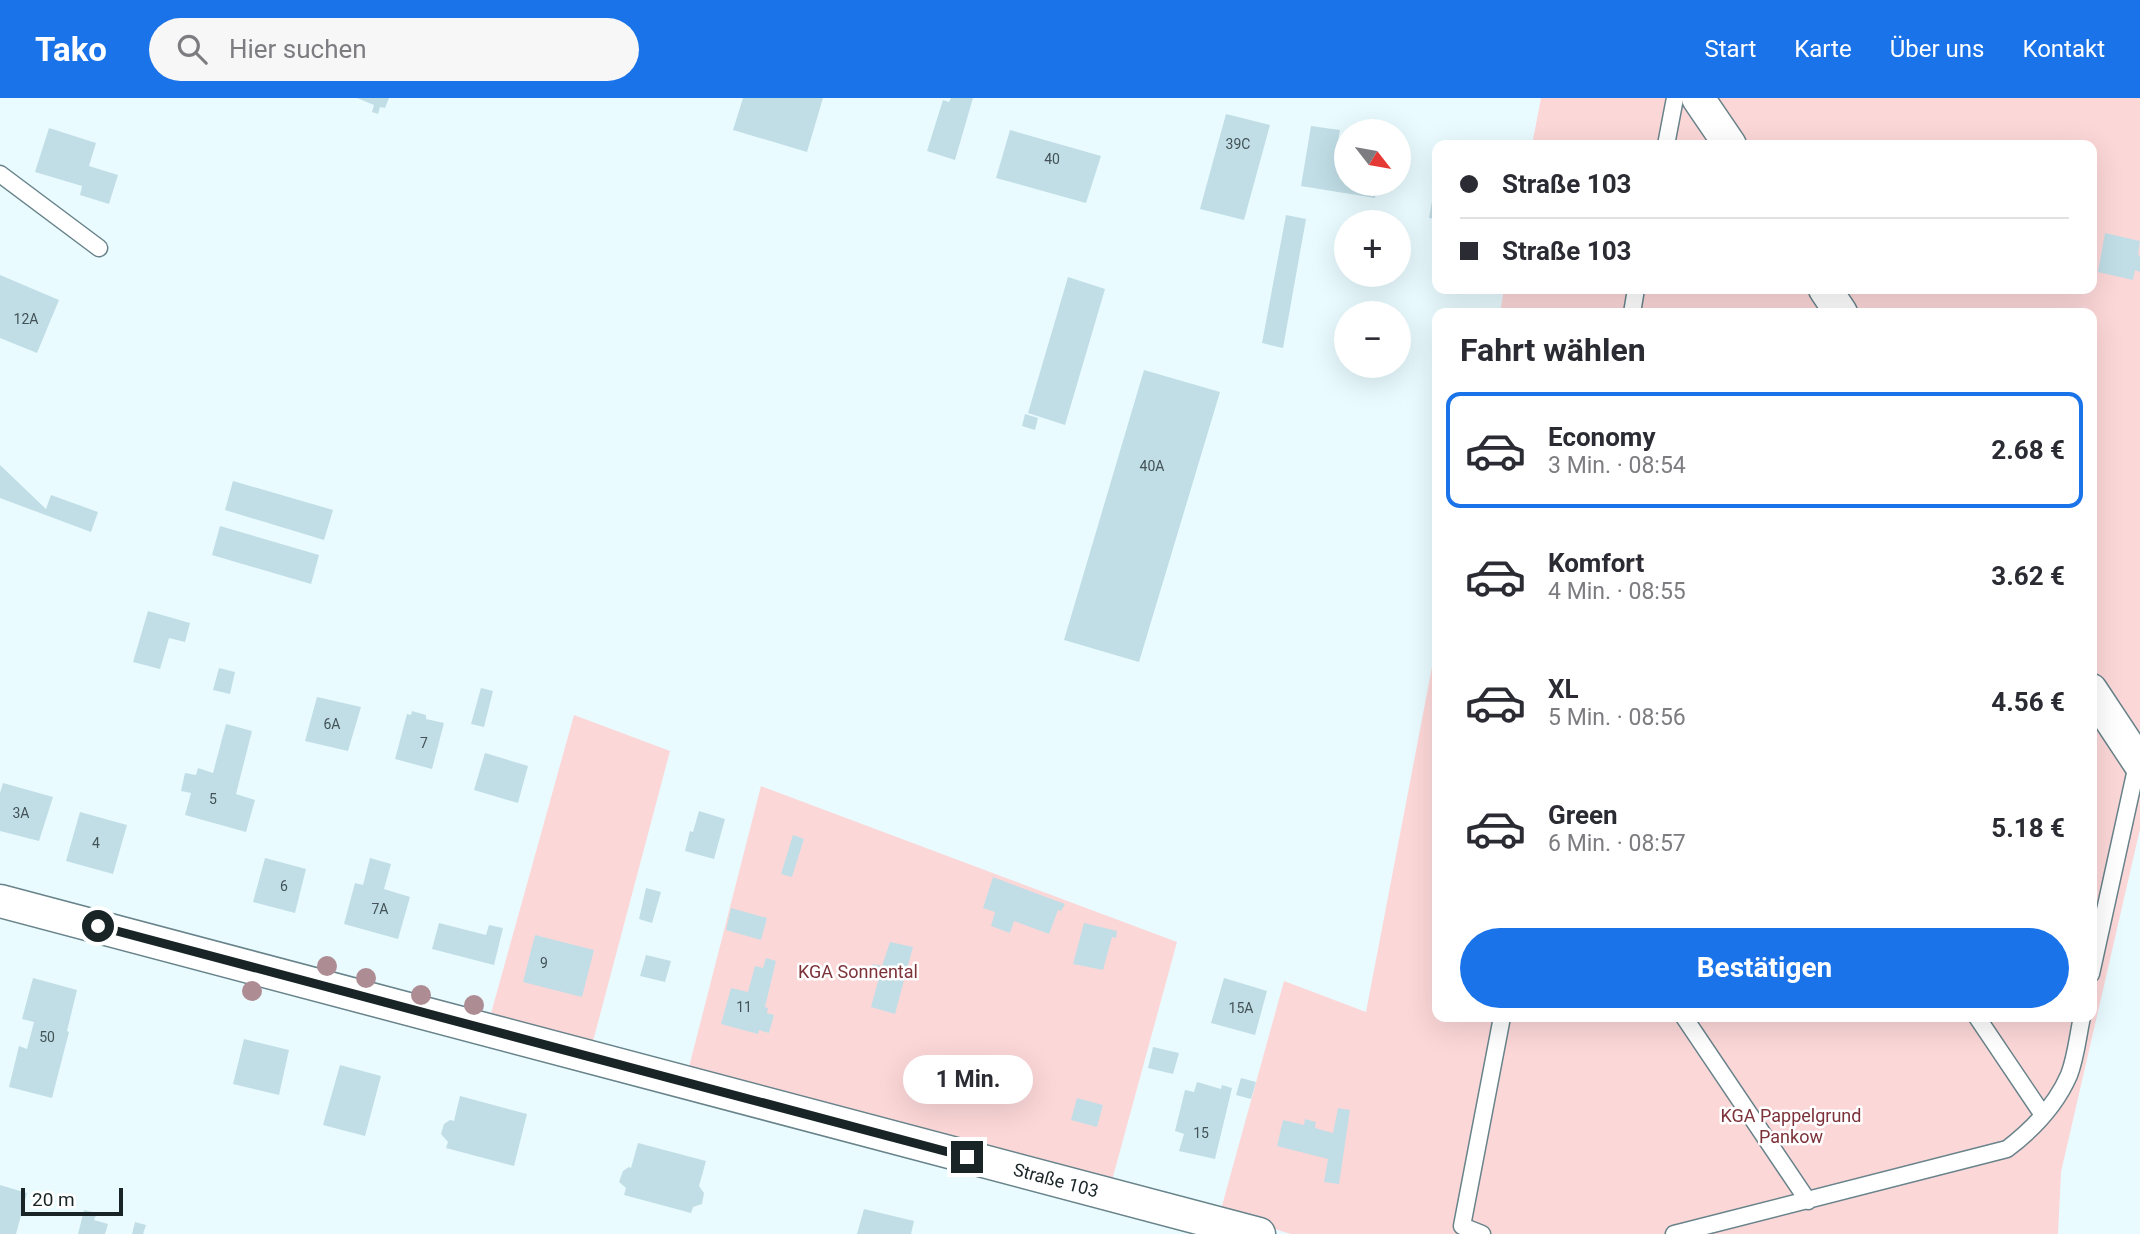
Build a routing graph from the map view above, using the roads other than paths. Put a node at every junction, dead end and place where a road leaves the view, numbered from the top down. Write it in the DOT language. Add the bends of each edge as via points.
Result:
graph roads {
  1 [pos="1675,98"];
  2 [pos="1698,98"];
  3 [pos="1666,140"];
  4 [pos="1727,140"];
  5 [pos="0,174"];
  6 [pos="99,248"];
  7 [pos="2097,699"];
  8 [pos="2139,762"];
  9 [pos="0,901"];
  10 [pos="2097,948"];
  11 [pos="1501,1022"];
  12 [pos="1687,1022"];
  13 [pos="1980,1022"];
  14 [pos="2081,1022"];
  15 [pos="2043,1115"];
  16 [pos="1808,1201"];
  17 [pos="1259,1234"];
  18 [pos="1482,1234"];
  19 [pos="1674,1234"];
  1 -- 3 [label="lane"];
  2 -- 4 [label="street"];
  5 -- 6 [label="lane"];
  7 -- 8 [label="street"];
  8 -- 10 [label="lane"];
  9 -- 17 [label="street, Straße 103"];
  11 -- 18 [label="lane" via="1462,1226"];
  12 -- 16 [label="lane"];
  13 -- 15 [label="lane"];
  14 -- 15 [label="lane" via="2070,1073"];
  15 -- 16 [label="lane" via="2007,1149"];
  16 -- 19 [label="lane"];
}
